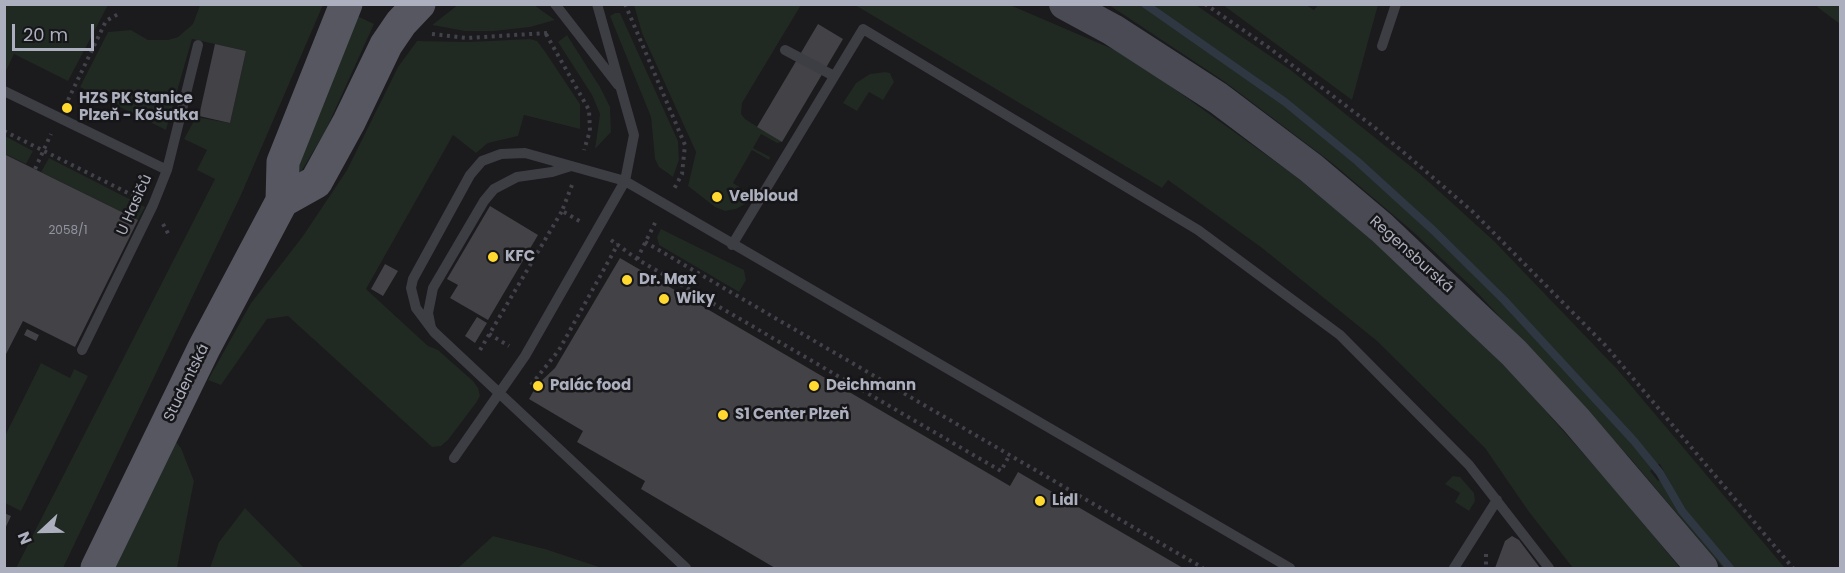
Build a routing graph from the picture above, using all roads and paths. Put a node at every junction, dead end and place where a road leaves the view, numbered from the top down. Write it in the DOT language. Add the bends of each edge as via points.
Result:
graph roads {
  1 [pos="346,4"];
  2 [pos="555,4"];
  3 [pos="597,4"];
  4 [pos="625,4"];
  5 [pos="1065,4"];
  6 [pos="1205,4"];
  7 [pos="1396,4"];
  8 [pos="410,11"];
  9 [pos="120,13"];
  10 [pos="198,45"];
  11 [pos="1382,46"];
  12 [pos="785,50"];
  13 [pos="834,76"];
  14 [pos="4,91"];
  15 [pos="624,92"];
  16 [pos="59,118"];
  17 [pos="4,131"];
  18 [pos="44,150"];
  19 [pos="575,166"];
  20 [pos="35,169"];
  21 [pos="167,170"];
  22 [pos="625,181"];
  23 [pos="282,201"];
  24 [pos="153,205"];
  25 [pos="665,206"];
  26 [pos="562,211"];
  27 [pos="598,231"];
  28 [pos="170,237"];
  29 [pos="645,242"];
  30 [pos="618,244"];
  31 [pos="732,245"];
  32 [pos="637,259"];
  33 [pos="434,332"];
  34 [pos="82,350"];
  35 [pos="471,366"];
  36 [pos="499,393"];
  37 [pos="529,421"];
  38 [pos="1010,456"];
  39 [pos="454,458"];
  40 [pos="1497,500"];
  41 [pos="97,568"];
  42 [pos="686,568"];
  43 [pos="1203,568"];
  44 [pos="1290,568"];
  45 [pos="1454,568"];
  46 [pos="1549,568"];
  47 [pos="1702,568"];
  48 [pos="1793,568"];
  1 -- 23 [label="main road, Studentská" via="283,162"];
  2 -- 15 [label="lane"];
  3 -- 15 [label="lane"];
  4 -- 25 [label="path" via="685,145 682,174"];
  5 -- 47 [label="main road, Regensburská" via="1218,98 1382,228 1514,353"];
  6 -- 48 [label="path" via="1330,93 1472,211 1605,345"];
  7 -- 11 [label="lane"];
  8 -- 19 [label="path" via="430,33 467,38 546,34 589,110 590,131"];
  8 -- 23 [label="main road" via="378,58 316,182"];
  9 -- 16 [label="path" via="106,21"];
  10 -- 21 [label="lane"];
  12 -- 13 [label="lane"];
  13 -- 31 [label="lane"];
  13 -- 40 [label="lane" via="863,29 1198,230 1340,335 1470,465"];
  14 -- 16 [label="lane, U Hasičů"];
  15 -- 22 [label="lane" via="634,135"];
  16 -- 18 [label="path"];
  16 -- 21 [label="lane, U Hasičů"];
  17 -- 18 [label="path"];
  18 -- 20 [label="path"];
  18 -- 24 [label="path"];
  19 -- 22 [label="lane"];
  19 -- 26 [label="path"];
  19 -- 33 [label="lane" via="517,177 494,189 433,288 428,313"];
  19 -- 33 [label="lane" via="525,153 501,154 482,161 470,175 413,279 416,308"];
  21 -- 24 [label="lane, U Hasičů"];
  22 -- 25 [label="lane"];
  22 -- 27 [label="lane"];
  23 -- 41 [label="main road, Studentská" via="204,348"];
  24 -- 28 [label="path"];
  24 -- 34 [label="lane, U Hasičů"];
  25 -- 29 [label="path"];
  25 -- 31 [label="lane"];
  26 -- 27 [label="path"];
  26 -- 35 [label="path"];
  27 -- 30 [label="path"];
  27 -- 36 [label="lane"];
  29 -- 32 [label="path"];
  29 -- 38 [label="path"];
  30 -- 32 [label="path"];
  30 -- 37 [label="path" via="559,350 529,387 527,398 538,411"];
  31 -- 44 [label="lane"];
  32 -- 38 [label="path" via="1001,471"];
  33 -- 35 [label="lane"];
  35 -- 36 [label="lane"];
  36 -- 37 [label="lane"];
  36 -- 39 [label="lane"];
  37 -- 42 [label="lane"];
  38 -- 43 [label="path"];
  40 -- 45 [label="lane"];
  40 -- 46 [label="lane"];
}
